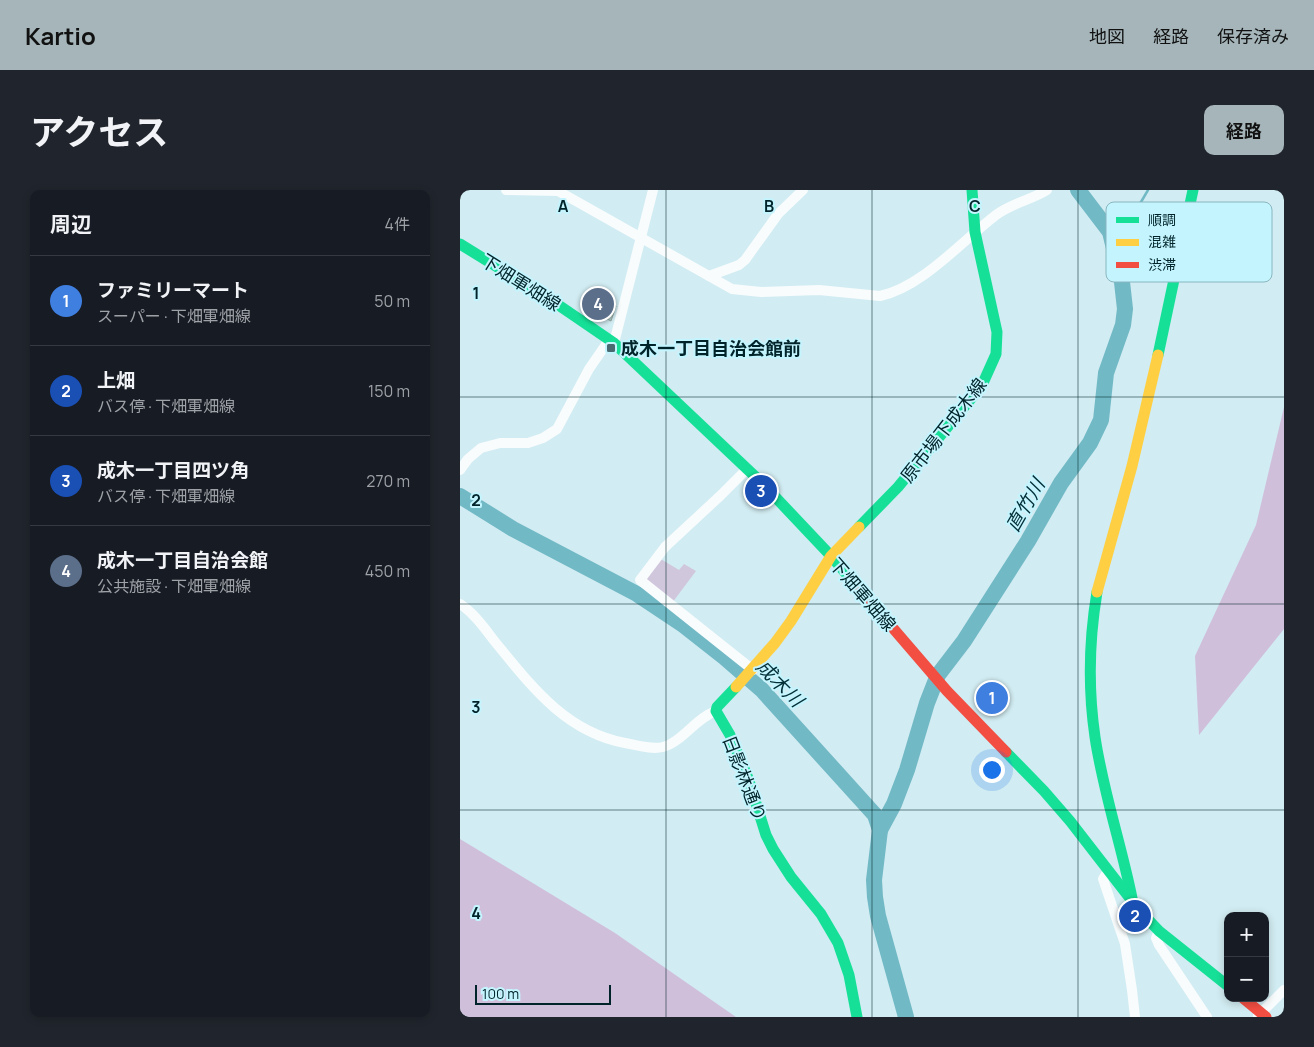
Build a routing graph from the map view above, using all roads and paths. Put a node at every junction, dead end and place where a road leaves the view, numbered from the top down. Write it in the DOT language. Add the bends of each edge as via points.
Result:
graph roads {
  1 [pos="506,190"];
  2 [pos="653,190"];
  3 [pos="803,190"];
  4 [pos="972,190"];
  5 [pos="1048,190"];
  6 [pos="975,232"];
  7 [pos="640,237"];
  8 [pos="460,244"];
  9 [pos="709,276"];
  10 [pos="1174,282"];
  11 [pos="612,341"];
  12 [pos="747,469"];
  13 [pos="460,470"];
  14 [pos="831,556"];
  15 [pos="460,604"];
  16 [pos="752,671"];
  17 [pos="716,712"];
  18 [pos="1108,871"];
  19 [pos="1132,902"];
  20 [pos="1159,931"];
  21 [pos="1224,983"];
  22 [pos="1284,990"];
  23 [pos="1247,1002"];
  24 [pos="1261,1016"];
  25 [pos="857,1017"];
  26 [pos="1134,1017"];
  27 [pos="1206,1017"];
  1 -- 7 [label="street" via="558,191"];
  2 -- 7 [label="street"];
  3 -- 9 [label="street" via="778,214 745,260"];
  4 -- 6 [label="main road, 原市場下成木線"];
  5 -- 6 [label="street" via="1011,205"];
  6 -- 9 [label="street" via="925,273 902,288 880,296 819,290 762,292 732,289"];
  6 -- 14 [label="main road, 原市場下成木線" via="997,332 996,354 991,367 970,401 898,487"];
  7 -- 9 [label="street"];
  7 -- 11 [label="street"];
  8 -- 11 [label="main road, 下畑軍畑線"];
  10 -- 19 [label="main road" via="1160,353 1098,587 1090,644 1090,694 1095,738"];
  11 -- 12 [label="main road, 下畑軍畑線"];
  11 -- 13 [label="street" via="589,369 557,428 528,443 500,443 481,448"];
  12 -- 14 [label="main road, 下畑軍畑線"];
  12 -- 16 [label="street" via="665,547 640,580"];
  14 -- 16 [label="main road" via="792,621"];
  14 -- 18 [label="main road, 下畑軍畑線" via="947,691 1044,791"];
  15 -- 17 [label="street" via="530,684 562,715 607,740 662,747"];
  16 -- 17 [label="main road" via="717,707"];
  17 -- 25 [label="main road, 日影林通り" via="744,769 772,849 838,942 849,975"];
  18 -- 19 [label="main road, 下畑軍畑線"];
  18 -- 26 [label="street" via="1103,879 1125,944"];
  19 -- 20 [label="main road, 下畑軍畑線"];
  20 -- 21 [label="main road, 下畑軍畑線"];
  20 -- 27 [label="street" via="1158,945"];
  22 -- 24 [label="street"];
  23 -- 24 [label="main road"];
}
